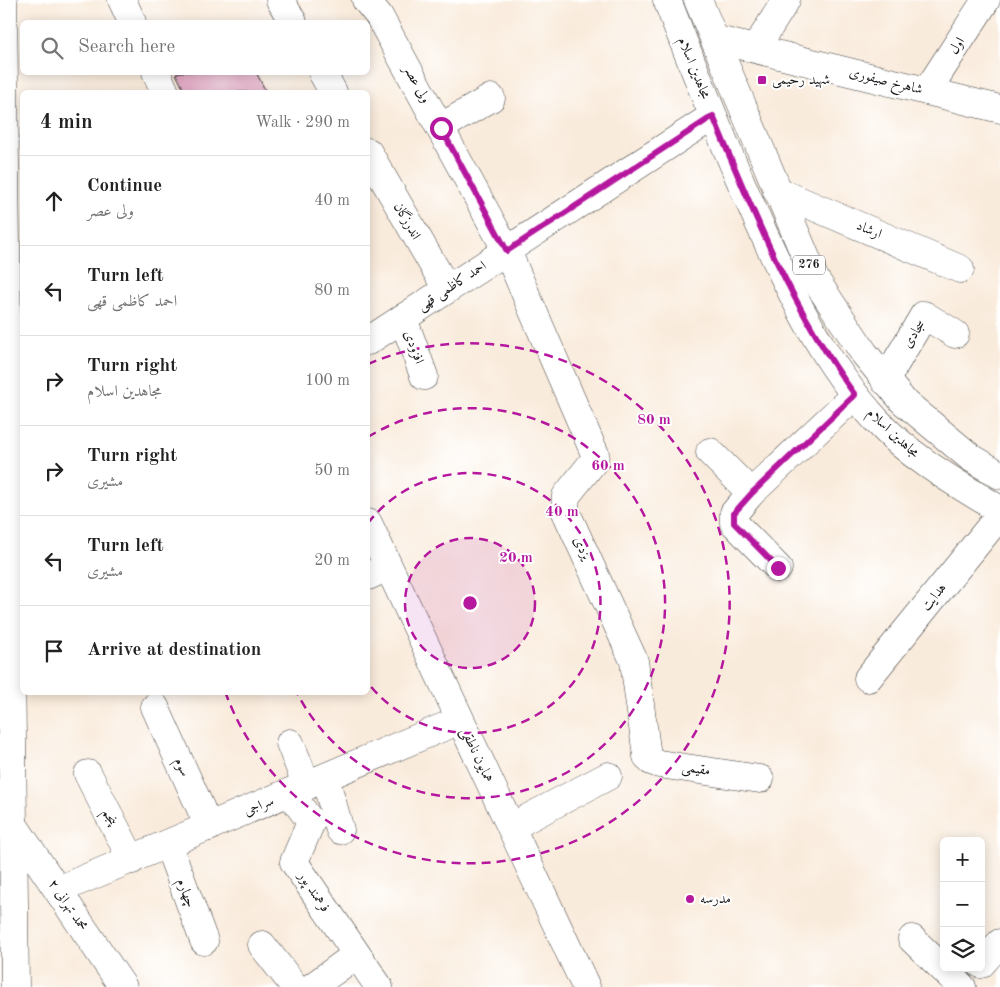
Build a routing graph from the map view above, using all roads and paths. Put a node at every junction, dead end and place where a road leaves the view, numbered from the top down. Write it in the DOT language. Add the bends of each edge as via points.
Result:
graph roads {
  1 [pos="3,0"];
  2 [pos="122,0"];
  3 [pos="280,0"];
  4 [pos="366,0"];
  5 [pos="667,0"];
  6 [pos="698,0"];
  7 [pos="786,0"];
  8 [pos="986,0"];
  9 [pos="131,20"];
  10 [pos="292,20"];
  11 [pos="714,39"];
  12 [pos="756,48"];
  13 [pos="157,75"];
  14 [pos="324,75"];
  15 [pos="164,90"];
  16 [pos="332,90"];
  17 [pos="928,91"];
  18 [pos="491,98"];
  19 [pos="1000,108"];
  20 [pos="713,116"];
  21 [pos="441,128"];
  22 [pos="370,155"];
  23 [pos="777,192"];
  24 [pos="507,251"];
  25 [pos="960,270"];
  26 [pos="447,289"];
  27 [pos="403,318"];
  28 [pos="955,334"];
  29 [pos="370,340"];
  30 [pos="424,376"];
  31 [pos="885,381"];
  32 [pos="10,386"];
  33 [pos="855,395"];
  34 [pos="710,452"];
  35 [pos="1000,475"];
  36 [pos="16,490"];
  37 [pos="752,493"];
  38 [pos="1000,510"];
  39 [pos="1000,515"];
  40 [pos="370,533"];
  41 [pos="11,540"];
  42 [pos="778,568"];
  43 [pos="378,571"];
  44 [pos="11,642"];
  45 [pos="868,678"];
  46 [pos="155,707"];
  47 [pos="460,720"];
  48 [pos="290,743"];
  49 [pos="644,745"];
  50 [pos="88,774"];
  51 [pos="608,776"];
  52 [pos="760,779"];
  53 [pos="307,785"];
  54 [pos="6,794"];
  55 [pos="13,824"];
  56 [pos="209,827"];
  57 [pos="511,827"];
  58 [pos="340,830"];
  59 [pos="168,844"];
  60 [pos="132,860"];
  61 [pos="58,890"];
  62 [pos="7,923"];
  63 [pos="912,939"];
  64 [pos="204,941"];
  65 [pos="1000,943"];
  66 [pos="262,945"];
  67 [pos="356,955"];
  68 [pos="985,960"];
  69 [pos="965,982"];
  70 [pos="15,987"];
  71 [pos="123,987"];
  72 [pos="295,987"];
  73 [pos="312,987"];
  74 [pos="378,987"];
  75 [pos="586,987"];
  1 -- 32 [label="street"];
  2 -- 9 [label="street"];
  3 -- 10 [label="street"];
  4 -- 21 [label="street, ولی عصر" via="379,16"];
  5 -- 20 [label="street, مجاهدین اسلام / 276"];
  6 -- 11 [label="street, 276"];
  7 -- 12 [label="street"];
  8 -- 17 [label="street, اول"];
  11 -- 12 [label="street, شاهرخ صیفوری"];
  11 -- 23 [label="street, 276"];
  12 -- 17 [label="street, شاهرخ صیفوری"];
  13 -- 15 [label="street"];
  14 -- 16 [label="street"];
  17 -- 19 [label="street, شاهرخ صیفوری"];
  18 -- 21 [label="street"];
  20 -- 24 [label="street, احمد کاظمی قهی"];
  20 -- 33 [label="street, مجاهدین اسلام / 276" via="775,259 814,335"];
  21 -- 24 [label="street, ولی عصر"];
  22 -- 26 [label="street, اندرزگان"];
  23 -- 25 [label="street, ارشاد"];
  23 -- 31 [label="street, 276" via="815,279"];
  24 -- 26 [label="street, احمد کاظمی قهی"];
  24 -- 49 [label="street, یزدی" via="595,454 594,460 566,496 565,510 634,661"];
  26 -- 27 [label="street, احمد کاظمی قهی"];
  27 -- 29 [label="street, احمد کاظمی قهی"];
  27 -- 30 [label="street, افزودی"];
  28 -- 31 [label="street, سجادی" via="924,315"];
  31 -- 35 [label="street, 276" via="903,401 970,457"];
  32 -- 36 [label="street"];
  33 -- 37 [label="street"];
  33 -- 38 [label="street, مجاهدین اسلام / 276" via="878,423 907,449"];
  34 -- 37 [label="street"];
  36 -- 41 [label="street"];
  37 -- 42 [label="street" via="736,508 734,523"];
  39 -- 45 [label="street, هدایت"];
  40 -- 43 [label="street, همایون ناطقی"];
  41 -- 44 [label="street"];
  43 -- 47 [label="street, همایون ناطقی"];
  44 -- 54 [label="street"];
  46 -- 56 [label="street, سوم"];
  47 -- 53 [label="street, سراجی"];
  47 -- 57 [label="street, همایون ناطقی"];
  48 -- 53 [label="street"];
  49 -- 52 [label="street, مقیمی" via="647,756 655,763"];
  50 -- 60 [label="street, پنجم"];
  51 -- 57 [label="street"];
  53 -- 56 [label="street, سراجی"];
  53 -- 58 [label="street"];
  53 -- 67 [label="street, فرهمند پور" via="311,822 294,862"];
  54 -- 55 [label="street"];
  55 -- 61 [label="street, محمد تهرانی ۲"];
  55 -- 62 [label="street"];
  56 -- 59 [label="street, سراجی"];
  57 -- 75 [label="street, همایون ناطقی"];
  59 -- 60 [label="street, سراجی"];
  59 -- 64 [label="street, چهارم"];
  60 -- 61 [label="street, سراجی"];
  61 -- 71 [label="street, محمد تهرانی ۲"];
  62 -- 70 [label="street"];
  63 -- 69 [label="street"];
  65 -- 68 [label="street"];
  66 -- 72 [label="street"];
  67 -- 73 [label="street"];
  67 -- 74 [label="street, فرهمند پور"];
}
